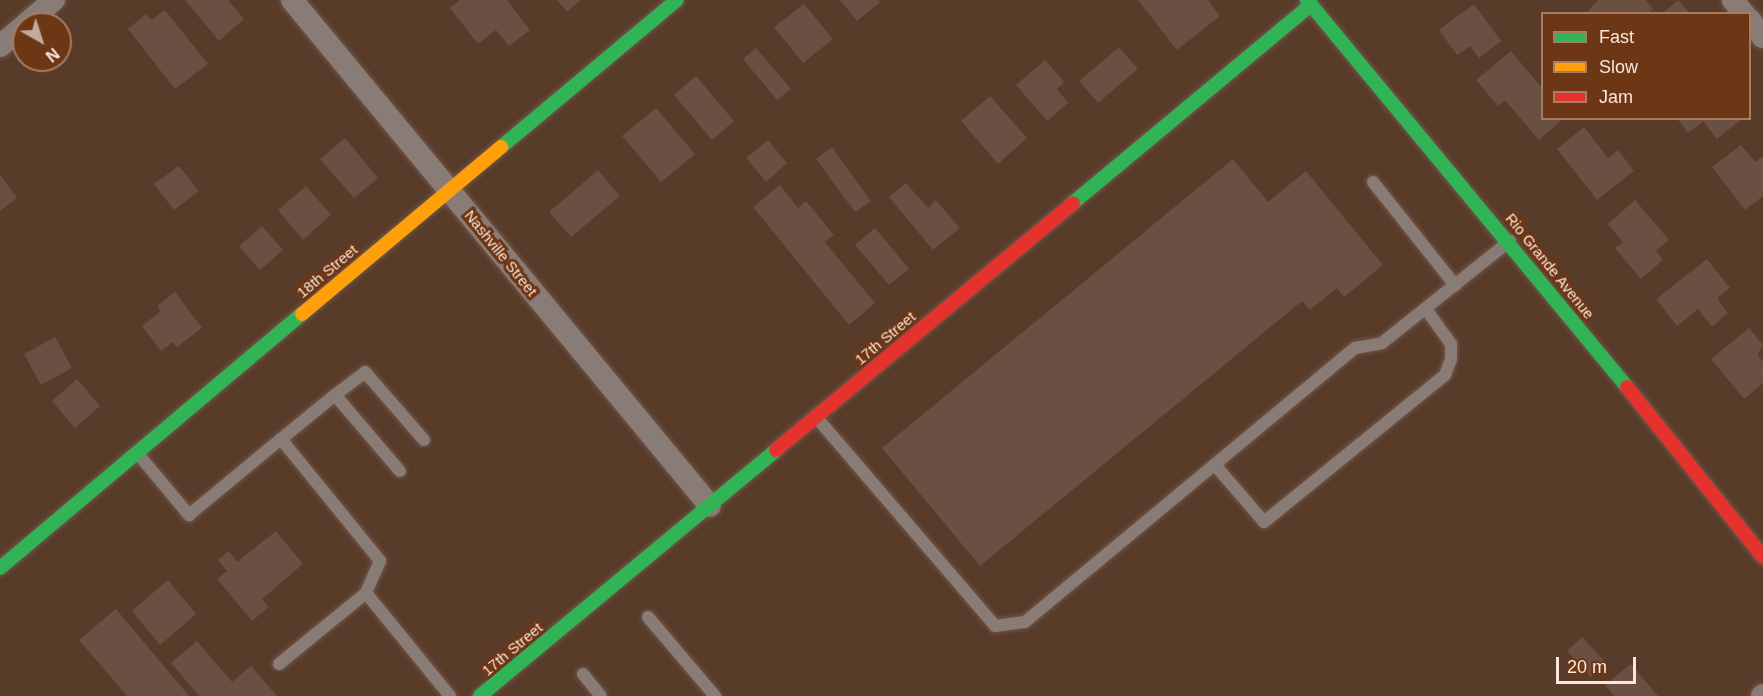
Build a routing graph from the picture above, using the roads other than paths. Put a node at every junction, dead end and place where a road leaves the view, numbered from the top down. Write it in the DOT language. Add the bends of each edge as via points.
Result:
graph roads {
  1 [pos="54,0"];
  2 [pos="292,0"];
  3 [pos="677,0"];
  4 [pos="1733,0"];
  5 [pos="1309,3"];
  6 [pos="40,12"];
  7 [pos="1742,12"];
  8 [pos="1751,22"];
  9 [pos="12,36"];
  10 [pos="1763,37"];
  11 [pos="0,46"];
  12 [pos="1373,182"];
  13 [pos="449,189"];
  14 [pos="1510,241"];
  15 [pos="1455,285"];
  16 [pos="1425,308"];
  17 [pos="335,396"];
  18 [pos="816,417"];
  19 [pos="281,440"];
  20 [pos="424,440"];
  21 [pos="137,452"];
  22 [pos="1215,465"];
  23 [pos="400,471"];
  24 [pos="710,506"];
  25 [pos="1763,557"];
  26 [pos="0,568"];
  27 [pos="366,593"];
  28 [pos="648,617"];
  29 [pos="279,664"];
  30 [pos="583,674"];
  31 [pos="450,696"];
  32 [pos="480,696"];
  33 [pos="601,696"];
  34 [pos="715,696"];
  1 -- 6 [label="street"];
  2 -- 13 [label="street, Nashville Street"];
  3 -- 13 [label="street, 18th Street"];
  4 -- 7 [label="street"];
  5 -- 14 [label="street, Rio Grande Avenue"];
  5 -- 18 [label="street, 17th Street"];
  8 -- 10 [label="street"];
  9 -- 11 [label="street"];
  12 -- 15 [label="lane"];
  13 -- 21 [label="street, 18th Street"];
  13 -- 24 [label="street, Nashville Street"];
  14 -- 15 [label="lane"];
  14 -- 25 [label="street, Rio Grande Avenue"];
  15 -- 16 [label="lane"];
  16 -- 22 [label="lane" via="1382,343 1355,348"];
  16 -- 22 [label="lane" via="1451,344 1445,375 1264,522"];
  17 -- 19 [label="lane"];
  17 -- 20 [label="lane" via="365,372"];
  17 -- 23 [label="lane"];
  18 -- 22 [label="lane" via="994,626 1025,622"];
  18 -- 24 [label="street, 17th Street"];
  19 -- 21 [label="lane" via="189,516"];
  19 -- 27 [label="lane" via="380,561"];
  21 -- 26 [label="street, 18th Street"];
  24 -- 32 [label="street, 17th Street"];
  27 -- 29 [label="lane"];
  27 -- 31 [label="lane"];
  28 -- 34 [label="lane"];
  30 -- 33 [label="lane"];
}
